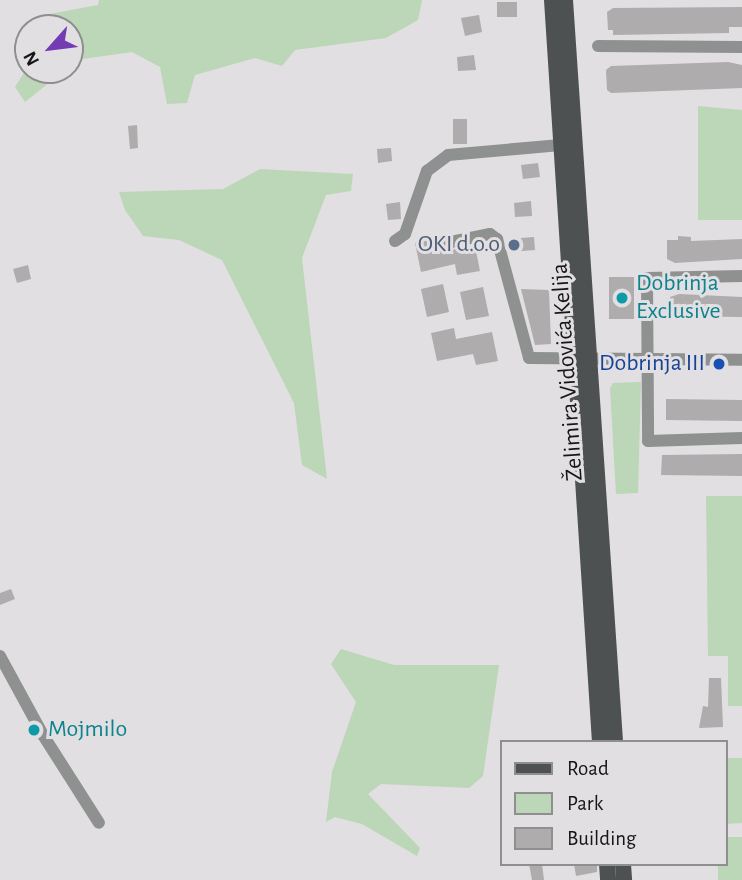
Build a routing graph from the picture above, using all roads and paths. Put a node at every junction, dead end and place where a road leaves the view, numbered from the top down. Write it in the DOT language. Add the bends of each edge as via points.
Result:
graph roads {
  1 [pos="552,0"];
  2 [pos="565,0"];
  3 [pos="598,46"];
  4 [pos="742,47"];
  5 [pos="561,145"];
  6 [pos="395,241"];
  7 [pos="446,243"];
  8 [pos="742,276"];
  9 [pos="742,360"];
  10 [pos="584,361"];
  11 [pos="650,361"];
  12 [pos="742,438"];
  13 [pos="0,656"];
  14 [pos="9,670"];
  15 [pos="0,681"];
  16 [pos="600,740"];
  17 [pos="615,740"];
  18 [pos="99,822"];
  1 -- 5 [label="main road, Želimira Vidovića Kelija"];
  2 -- 10 [label="main road, Želimira Vidovića Kelija"];
  3 -- 4 [label="street"];
  5 -- 6 [label="street" via="448,155 427,171 405,234"];
  5 -- 10 [label="main road, Želimira Vidovića Kelija"];
  7 -- 10 [label="street" via="489,234 497,239 525,355"];
  8 -- 11 [label="street" via="647,278"];
  9 -- 11 [label="street"];
  10 -- 11 [label="street"];
  10 -- 16 [label="main road, Želimira Vidovića Kelija"];
  10 -- 17 [label="main road, Želimira Vidovića Kelija"];
  11 -- 12 [label="street" via="648,441"];
  13 -- 14 [label="street"];
  14 -- 15 [label="street"];
  14 -- 18 [label="street" via="43,735"];
}
